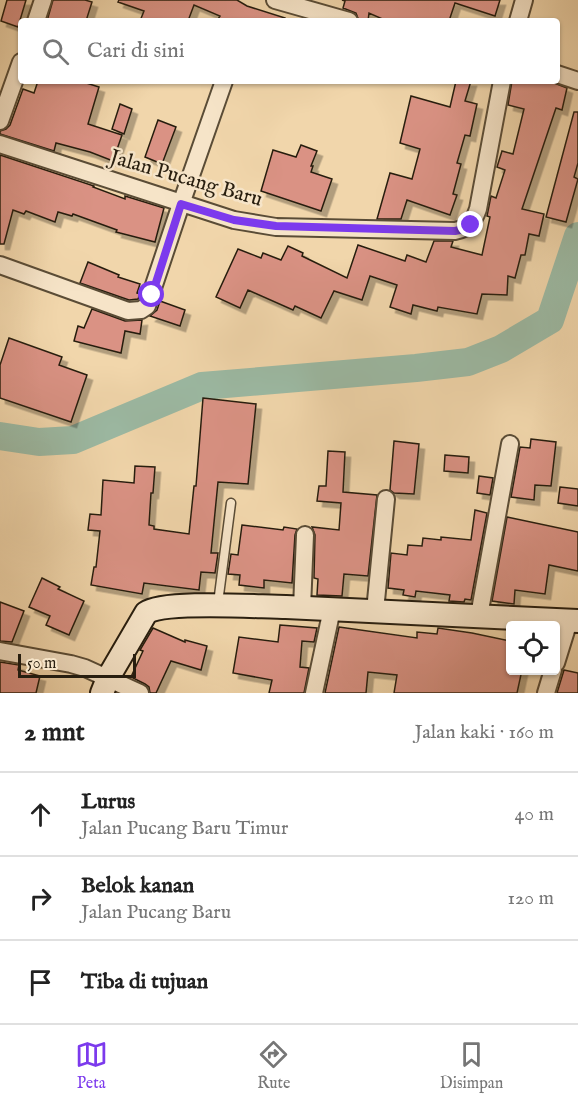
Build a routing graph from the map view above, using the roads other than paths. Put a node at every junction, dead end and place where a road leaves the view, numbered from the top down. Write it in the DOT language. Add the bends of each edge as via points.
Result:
graph roads {
  1 [pos="43,0"];
  2 [pos="275,0"];
  3 [pos="524,0"];
  4 [pos="37,18"];
  5 [pos="338,18"];
  6 [pos="519,18"];
  7 [pos="18,70"];
  8 [pos="560,75"];
  9 [pos="578,81"];
  10 [pos="224,84"];
  11 [pos="501,84"];
  12 [pos="0,121"];
  13 [pos="0,144"];
  14 [pos="181,204"];
  15 [pos="0,265"];
  16 [pos="510,444"];
  17 [pos="386,499"];
  18 [pos="231,502"];
  19 [pos="305,535"];
  20 [pos="218,605"];
  21 [pos="302,608"];
  22 [pos="332,609"];
  23 [pos="375,610"];
  24 [pos="479,616"];
  25 [pos="573,621"];
  26 [pos="0,651"];
  27 [pos="560,651"];
  28 [pos="551,675"];
  29 [pos="105,686"];
  30 [pos="140,693"];
  31 [pos="314,693"];
  32 [pos="546,693"];
  1 -- 4 [label="street"];
  2 -- 5 [label="street"];
  3 -- 6 [label="street"];
  7 -- 12 [label="street"];
  8 -- 9 [label="street"];
  10 -- 14 [label="street"];
  11 -- 14 [label="street, Jalan Pucang Baru" via="478,209 471,225 464,229 276,226 234,220"];
  13 -- 14 [label="street, Jalan Pucang Baru"];
  14 -- 15 [label="street" via="152,295 141,310 128,311"];
  16 -- 24 [label="street"];
  17 -- 23 [label="street"];
  18 -- 20 [label="lane"];
  19 -- 21 [label="street"];
  20 -- 21 [label="main road"];
  20 -- 29 [label="main road" via="150,610"];
  21 -- 22 [label="main road"];
  22 -- 23 [label="main road"];
  22 -- 31 [label="street"];
  23 -- 24 [label="main road"];
  24 -- 25 [label="main road"];
  25 -- 27 [label="street"];
  26 -- 29 [label="street" via="71,664"];
  28 -- 32 [label="street"];
  29 -- 30 [label="street"];
}
